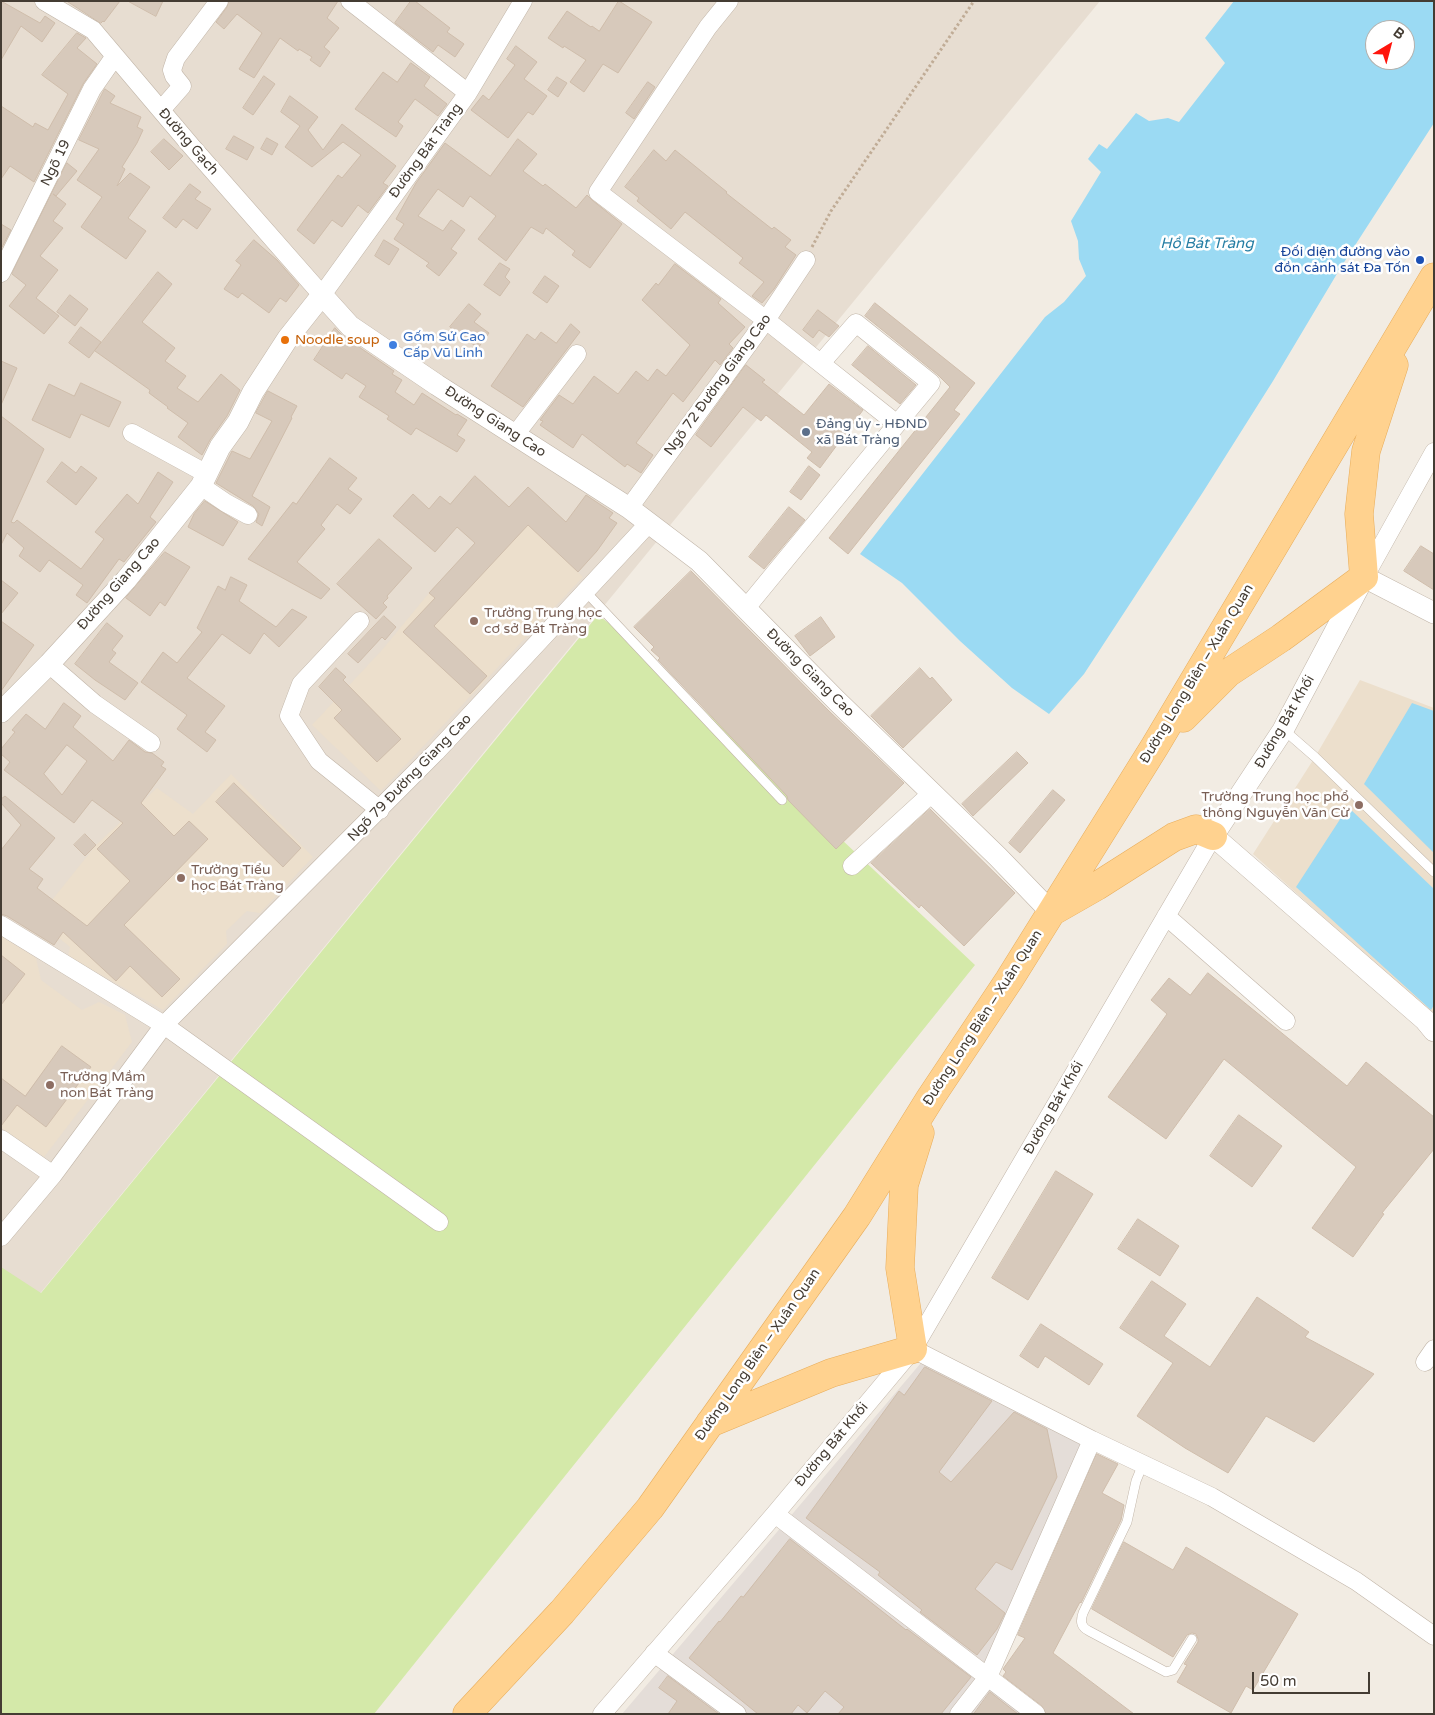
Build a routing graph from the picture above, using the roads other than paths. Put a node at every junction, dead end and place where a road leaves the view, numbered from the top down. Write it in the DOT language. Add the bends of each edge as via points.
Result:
graph roads {
  1 [pos="44,1"];
  2 [pos="219,1"];
  3 [pos="350,1"];
  4 [pos="523,1"];
  5 [pos="729,1"];
  6 [pos="115,56"];
  7 [pos="468,93"];
  8 [pos="161,110"];
  9 [pos="806,260"];
  10 [pos="1,273"];
  11 [pos="1434,276"];
  12 [pos="322,295"];
  13 [pos="1415,307"];
  14 [pos="766,320"];
  15 [pos="577,354"];
  16 [pos="821,363"];
  17 [pos="897,424"];
  18 [pos="132,433"];
  19 [pos="515,435"];
  20 [pos="1434,452"];
  21 [pos="204,480"];
  22 [pos="628,508"];
  23 [pos="248,515"];
  24 [pos="649,523"];
  25 [pos="1364,577"];
  26 [pos="586,592"];
  27 [pos="746,608"];
  28 [pos="1434,613"];
  29 [pos="360,620"];
  30 [pos="49,664"];
  31 [pos="1,712"];
  32 [pos="1284,730"];
  33 [pos="151,743"];
  34 [pos="1155,746"];
  35 [pos="932,793"];
  36 [pos="782,800"];
  37 [pos="380,810"];
  38 [pos="1213,836"];
  39 [pos="852,866"];
  40 [pos="1434,872"];
  41 [pos="1051,912"];
  42 [pos="1166,916"];
  43 [pos="1,925"];
  44 [pos="1286,1021"];
  45 [pos="164,1025"];
  46 [pos="1434,1031"];
  47 [pos="931,1097"];
  48 [pos="1,1139"];
  49 [pos="53,1175"];
  50 [pos="439,1222"];
  51 [pos="1,1237"];
  52 [pos="913,1350"];
  53 [pos="710,1423"];
  54 [pos="1092,1440"];
  55 [pos="1143,1464"];
  56 [pos="774,1514"];
  57 [pos="1434,1636"];
  58 [pos="1192,1639"];
  59 [pos="654,1653"];
  60 [pos="988,1677"];
  61 [pos="467,1714"];
  62 [pos="602,1714"];
  63 [pos="737,1714"];
  64 [pos="958,1714"];
  65 [pos="1036,1714"];
  1 -- 6 [label="street, Đường Gạch" via="93,30"];
  2 -- 8 [label="street" via="176,58 172,70 182,86"];
  3 -- 7 [label="street"];
  4 -- 7 [label="street, Đường Bát Tràng"];
  5 -- 14 [label="street" via="708,27 598,192"];
  6 -- 8 [label="street, Đường Gạch"];
  6 -- 10 [label="street, Ngõ 19" via="92,89"];
  7 -- 12 [label="street, Đường Bát Tràng"];
  8 -- 12 [label="street, Đường Gạch"];
  9 -- 14 [label="street, Ngõ 72 Đường Giang Cao"];
  11 -- 13 [label="main road, Đường Long Biên – Xuân Quan"];
  12 -- 19 [label="street, Đường Giang Cao" via="350,326"];
  12 -- 21 [label="street, Đường Giang Cao" via="288,338 253,392"];
  13 -- 25 [label="main road" via="1366,452 1359,514"];
  13 -- 34 [label="main road, Đường Long Biên – Xuân Quan"];
  14 -- 16 [label="street"];
  14 -- 22 [label="street, Ngõ 72 Đường Giang Cao"];
  15 -- 19 [label="street"];
  16 -- 17 [label="street"];
  16 -- 17 [label="street" via="856,323 894,353 931,383"];
  17 -- 27 [label="street"];
  18 -- 21 [label="street"];
  19 -- 22 [label="street, Đường Giang Cao"];
  20 -- 25 [label="street, Đường Bát Khối"];
  21 -- 23 [label="street" via="226,503"];
  21 -- 30 [label="street, Đường Giang Cao" via="126,580"];
  22 -- 24 [label="street, Đường Giang Cao"];
  24 -- 26 [label="street, Ngõ 79 Đường Giang Cao"];
  24 -- 27 [label="street, Đường Giang Cao" via="698,561"];
  25 -- 28 [label="street"];
  25 -- 32 [label="street, Đường Bát Khối"];
  25 -- 34 [label="main road" via="1228,673"];
  26 -- 36 [label="lane"];
  26 -- 37 [label="street, Ngõ 79 Đường Giang Cao"];
  27 -- 35 [label="street, Đường Giang Cao"];
  29 -- 37 [label="street" via="301,684 289,716 319,761"];
  30 -- 31 [label="street, Đường Giang Cao"];
  30 -- 33 [label="street" via="95,704"];
  32 -- 38 [label="street, Đường Bát Khối"];
  32 -- 40 [label="lane"];
  34 -- 41 [label="main road, Đường Long Biên – Xuân Quan"];
  35 -- 39 [label="street"];
  35 -- 41 [label="street, Đường Giang Cao"];
  37 -- 45 [label="street, Ngõ 79 Đường Giang Cao"];
  38 -- 41 [label="main road" via="1196,829 1174,837"];
  38 -- 42 [label="street, Đường Bát Khối"];
  38 -- 46 [label="street"];
  41 -- 47 [label="main road, Đường Long Biên – Xuân Quan"];
  42 -- 44 [label="street"];
  42 -- 52 [label="street, Đường Bát Khối"];
  43 -- 45 [label="street"];
  45 -- 49 [label="street, Ngõ 79 Đường Giang Cao"];
  45 -- 50 [label="street"];
  47 -- 52 [label="main road" via="904,1185 900,1268"];
  47 -- 53 [label="main road, Đường Long Biên – Xuân Quan" via="857,1216"];
  48 -- 49 [label="street"];
  49 -- 51 [label="street, Ngõ 79 Đường Giang Cao"];
  52 -- 53 [label="main road" via="831,1373"];
  52 -- 54 [label="street"];
  52 -- 56 [label="street, Đường Bát Khối"];
  53 -- 61 [label="main road, Đường Long Biên – Xuân Quan" via="650,1508 562,1612"];
  54 -- 55 [label="street"];
  54 -- 60 [label="street"];
  55 -- 57 [label="street" via="1212,1497 1356,1581"];
  55 -- 58 [label="lane" via="1127,1522 1081,1620 1082,1626 1166,1672 1173,1670"];
  56 -- 59 [label="street, Đường Bát Khối"];
  56 -- 60 [label="street"];
  59 -- 62 [label="street, Đường Bát Khối"];
  59 -- 63 [label="street"];
  60 -- 64 [label="street"];
  60 -- 65 [label="street"];
}
